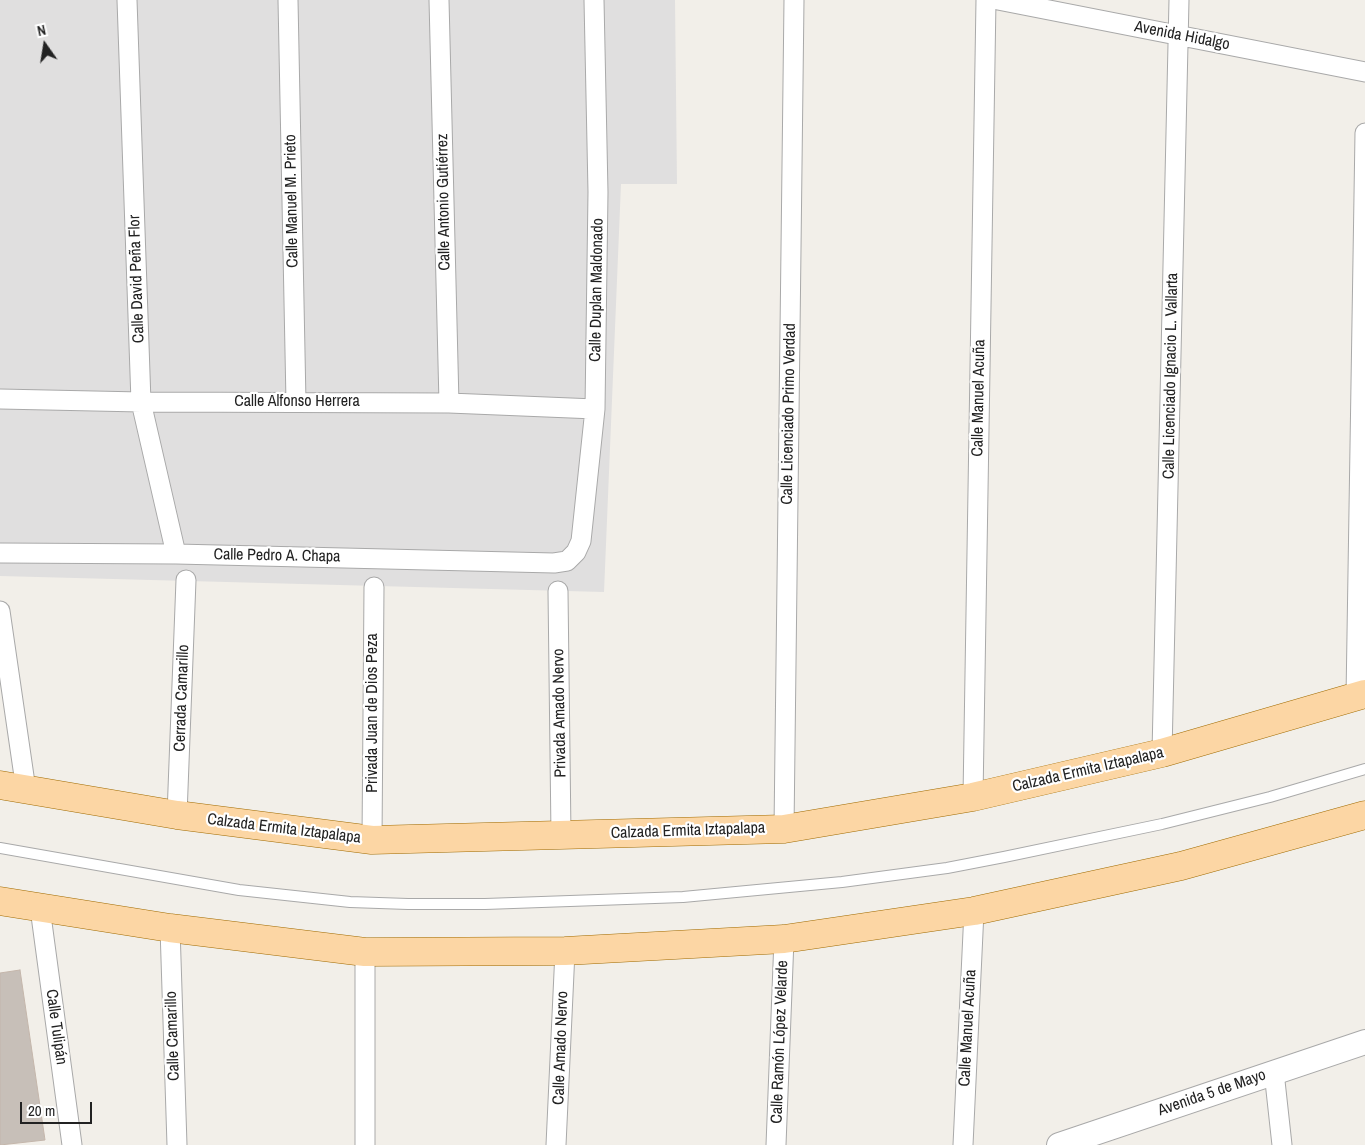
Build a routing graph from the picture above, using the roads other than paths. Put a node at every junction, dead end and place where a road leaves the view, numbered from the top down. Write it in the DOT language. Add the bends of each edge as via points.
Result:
graph roads {
  1 [pos="127,0"];
  2 [pos="288,0"];
  3 [pos="439,0"];
  4 [pos="594,0"];
  5 [pos="794,0"];
  6 [pos="986,0"];
  7 [pos="998,0"];
  8 [pos="1179,0"];
  9 [pos="1179,35"];
  10 [pos="1365,72"];
  11 [pos="1365,133"];
  12 [pos="0,399"];
  13 [pos="141,402"];
  14 [pos="296,402"];
  15 [pos="449,404"];
  16 [pos="595,409"];
  17 [pos="0,553"];
  18 [pos="176,554"];
  19 [pos="554,563"];
  20 [pos="186,580"];
  21 [pos="374,587"];
  22 [pos="558,591"];
  23 [pos="0,612"];
  24 [pos="1360,695"];
  25 [pos="1162,753"];
  26 [pos="1365,770"];
  27 [pos="13,788"];
  28 [pos="973,797"];
  29 [pos="177,815"];
  30 [pos="1365,815"];
  31 [pos="784,829"];
  32 [pos="561,835"];
  33 [pos="372,840"];
  34 [pos="0,848"];
  35 [pos="0,901"];
  36 [pos="40,908"];
  37 [pos="974,911"];
  38 [pos="170,928"];
  39 [pos="784,939"];
  40 [pos="565,951"];
  41 [pos="365,952"];
  42 [pos="1365,1042"];
  43 [pos="1274,1072"];
  44 [pos="72,1145"];
  45 [pos="177,1145"];
  46 [pos="365,1145"];
  47 [pos="556,1145"];
  48 [pos="776,1145"];
  49 [pos="963,1145"];
  50 [pos="1060,1145"];
  51 [pos="1282,1145"];
  1 -- 13 [label="street, Calle David Peña Flor"];
  2 -- 14 [label="street, Calle Manuel M. Prieto"];
  3 -- 15 [label="street, Calle Antonio Gutiérrez"];
  4 -- 16 [label="street, Calle Duplan Maldonado" via="598,192"];
  5 -- 31 [label="street, Calle Licenciado Primo Verdad"];
  6 -- 28 [label="street, Calle Manuel Acuña"];
  7 -- 9 [label="street, Avenida Hidalgo"];
  8 -- 9 [label="street, Calle Licenciado Ignacio L. Vallarta"];
  9 -- 10 [label="street, Avenida Hidalgo"];
  9 -- 25 [label="street, Calle Licenciado Ignacio L. Vallarta"];
  11 -- 24 [label="street"];
  12 -- 13 [label="street, Calle Alfonso Herrera"];
  13 -- 14 [label="street, Calle Alfonso Herrera"];
  13 -- 18 [label="street, Calle David Peña Flor"];
  14 -- 15 [label="street, Calle Alfonso Herrera"];
  15 -- 16 [label="street, Calle Alfonso Herrera"];
  16 -- 19 [label="street, Calle Duplan Maldonado" via="581,540 567,561"];
  17 -- 18 [label="street, Calle Pedro A. Chapa"];
  18 -- 19 [label="street, Calle Pedro A. Chapa"];
  20 -- 29 [label="street, Cerrada Camarillo"];
  21 -- 33 [label="street, Privada Juan de Dios Peza"];
  22 -- 32 [label="street, Privada Amado Nervo"];
  23 -- 27 [label="street"];
  24 -- 25 [label="main road, Calzada Ermita Iztapalapa"];
  25 -- 28 [label="main road, Calzada Ermita Iztapalapa"];
  26 -- 34 [label="lane" via="1162,824 947,868 674,898 476,904 350,902 239,890"];
  27 -- 29 [label="main road, Calzada Ermita Iztapalapa"];
  28 -- 31 [label="main road, Calzada Ermita Iztapalapa"];
  29 -- 33 [label="main road, Calzada Ermita Iztapalapa"];
  30 -- 37 [label="main road" via="1181,866"];
  31 -- 32 [label="main road, Calzada Ermita Iztapalapa"];
  32 -- 33 [label="main road, Calzada Ermita Iztapalapa"];
  35 -- 36 [label="main road"];
  36 -- 38 [label="main road"];
  36 -- 44 [label="street, Calle Tulipán"];
  37 -- 39 [label="main road"];
  37 -- 49 [label="street, Calle Manuel Acuña"];
  38 -- 41 [label="main road"];
  38 -- 45 [label="street, Calle Camarillo"];
  39 -- 40 [label="main road"];
  39 -- 48 [label="street, Calle Ramón López Velarde"];
  40 -- 41 [label="main road"];
  40 -- 47 [label="street, Calle Amado Nervo"];
  41 -- 46 [label="street"];
  42 -- 43 [label="street, Avenida 5 de Mayo"];
  43 -- 50 [label="street, Avenida 5 de Mayo"];
  43 -- 51 [label="street"];
}
